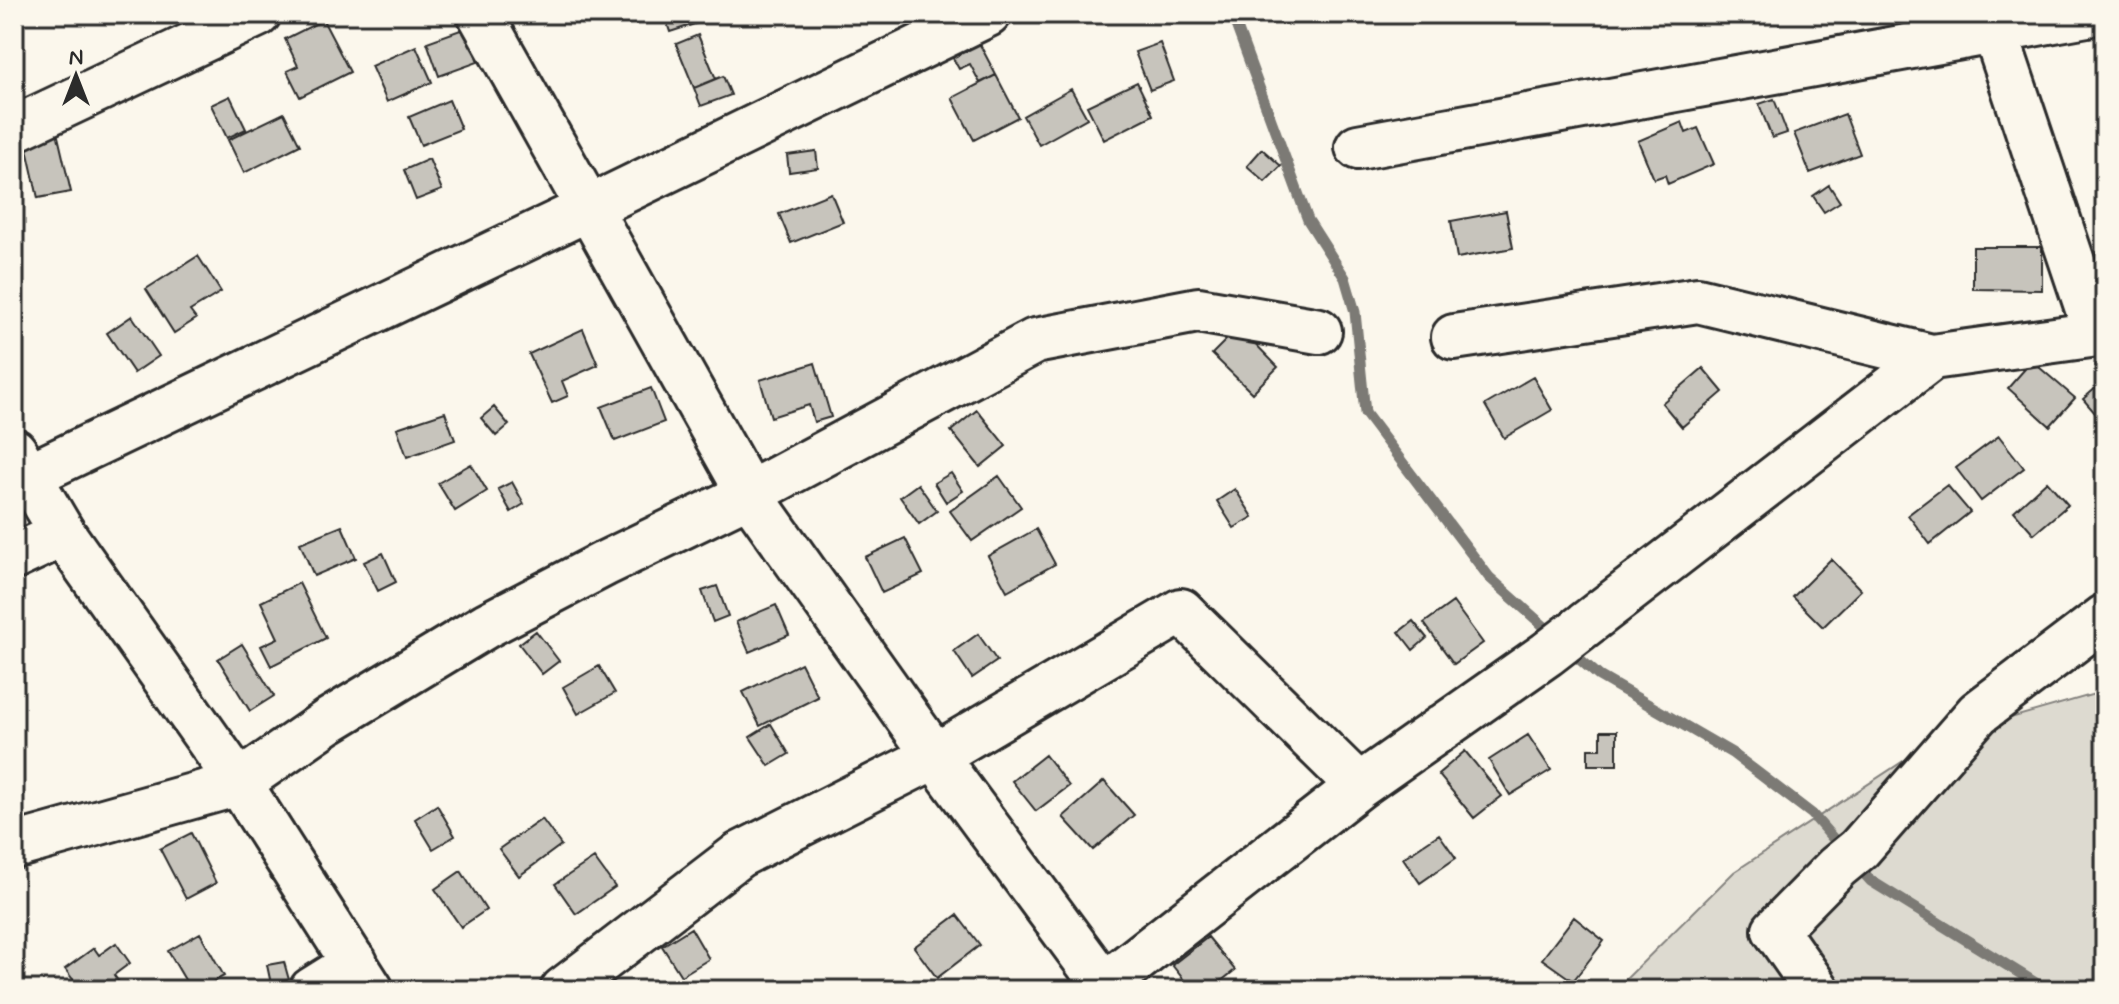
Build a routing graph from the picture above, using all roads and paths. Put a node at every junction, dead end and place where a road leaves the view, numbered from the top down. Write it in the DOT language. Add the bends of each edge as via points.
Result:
graph roads {
  1 [pos="258,14"];
  2 [pos="480,14"];
  3 [pos="988,14"];
  4 [pos="2087,14"];
  5 [pos="1992,22"];
  6 [pos="14,129"];
  7 [pos="1358,147"];
  8 [pos="589,208"];
  9 [pos="1319,331"];
  10 [pos="2101,333"];
  11 [pos="1454,337"];
  12 [pos="1932,357"];
  13 [pos="21,464"];
  14 [pos="749,494"];
  15 [pos="63,534"];
  16 [pos="14,557"];
  17 [pos="2105,617"];
  18 [pos="935,756"];
  19 [pos="239,783"];
  20 [pos="1359,786"];
  21 [pos="14,846"];
  22 [pos="363,977"];
  23 [pos="1101,988"];
  24 [pos="312,990"];
  25 [pos="563,990"];
  26 [pos="1817,990"];
  1 -- 6 [label="street"];
  2 -- 8 [label="street"];
  3 -- 8 [label="street"];
  4 -- 5 [label="street"];
  5 -- 7 [label="street"];
  5 -- 10 [label="street"];
  8 -- 13 [label="street"];
  8 -- 14 [label="street"];
  9 -- 14 [label="street" via="1198,310 1035,341"];
  10 -- 12 [label="street"];
  11 -- 12 [label="street" via="1698,300"];
  12 -- 20 [label="street" via="1563,641"];
  13 -- 15 [label="street"];
  14 -- 18 [label="street"];
  14 -- 19 [label="street" via="487,625 327,722"];
  15 -- 16 [label="street"];
  15 -- 19 [label="street"];
  17 -- 26 [label="street" via="1978,713 1848,858 1775,930"];
  18 -- 20 [label="street" via="1181,611"];
  18 -- 23 [label="street"];
  18 -- 25 [label="street" via="739,855"];
  19 -- 21 [label="street"];
  19 -- 22 [label="street"];
  20 -- 23 [label="street"];
  22 -- 24 [label="street"];
}
